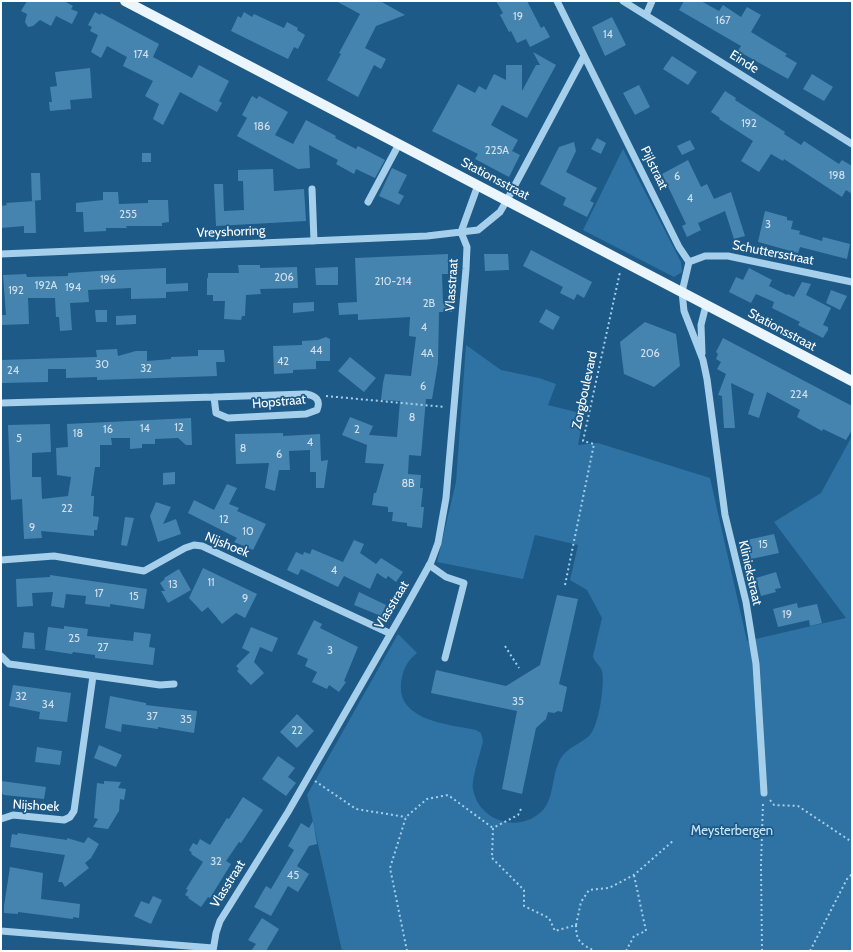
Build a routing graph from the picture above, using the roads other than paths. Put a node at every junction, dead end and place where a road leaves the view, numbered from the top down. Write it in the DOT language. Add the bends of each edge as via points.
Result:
graph roads {
  1 [pos="125,1"];
  2 [pos="557,1"];
  3 [pos="623,1"];
  4 [pos="652,1"];
  5 [pos="646,15"];
  6 [pos="584,56"];
  7 [pos="399,144"];
  8 [pos="852,144"];
  9 [pos="478,185"];
  10 [pos="312,189"];
  11 [pos="507,200"];
  12 [pos="368,202"];
  13 [pos="461,232"];
  14 [pos="314,241"];
  15 [pos="1,254"];
  16 [pos="689,262"];
  17 [pos="852,282"];
  18 [pos="682,292"];
  19 [pos="706,305"];
  20 [pos="703,360"];
  21 [pos="852,381"];
  22 [pos="214,397"];
  23 [pos="1,404"];
  24 [pos="1,560"];
  25 [pos="429,565"];
  26 [pos="389,633"];
  27 [pos="1,656"];
  28 [pos="446,658"];
  29 [pos="93,676"];
  30 [pos="174,684"];
  31 [pos="764,793"];
  32 [pos="1,819"];
  33 [pos="1,931"];
  34 [pos="213,950"];
  1 -- 7 [label="main road, Stationsstraat"];
  2 -- 6 [label="street, Pijlstraat"];
  3 -- 5 [label="street, Einde"];
  4 -- 5 [label="street"];
  5 -- 8 [label="street, Einde"];
  6 -- 11 [label="street"];
  6 -- 16 [label="street, Pijlstraat" via="679,247"];
  7 -- 9 [label="main road, Stationsstraat"];
  7 -- 12 [label="street"];
  9 -- 11 [label="main road, Stationsstraat"];
  9 -- 13 [label="street"];
  10 -- 14 [label="street"];
  11 -- 13 [label="street, Vreyshorring" via="500,212 478,230"];
  11 -- 18 [label="main road, Stationsstraat"];
  13 -- 14 [label="street, Vreyshorring"];
  13 -- 25 [label="street, Vlasstraat" via="467,247 446,498 438,543"];
  14 -- 15 [label="street, Vreyshorring"];
  16 -- 17 [label="street, Schuttersstraat" via="705,256 728,256"];
  16 -- 18 [label="street"];
  18 -- 19 [label="main road, Stationsstraat"];
  18 -- 20 [label="street, Kliniekstraat" via="684,311"];
  19 -- 20 [label="street, Kliniekstraat" via="701,324"];
  19 -- 21 [label="main road, Stationsstraat"];
  20 -- 31 [label="street, Kliniekstraat" via="725,515 746,602 756,664"];
  22 -- 22 [label="street, Hopstraat" via="314,395 319,405 317,410 306,414 228,418 216,414"];
  22 -- 23 [label="street, Hopstraat"];
  24 -- 26 [label="street, Nijshoek" via="54,556 144,571 185,548 202,546"];
  25 -- 26 [label="street, Vlasstraat"];
  25 -- 28 [label="street" via="446,577 464,583"];
  26 -- 34 [label="street, Vlasstraat" via="308,776 220,921"];
  27 -- 29 [label="street" via="9,664"];
  29 -- 30 [label="street" via="160,686"];
  29 -- 32 [label="street, Nijshoek" via="74,811 64,820 13,815"];
  33 -- 34 [label="street"];
}
